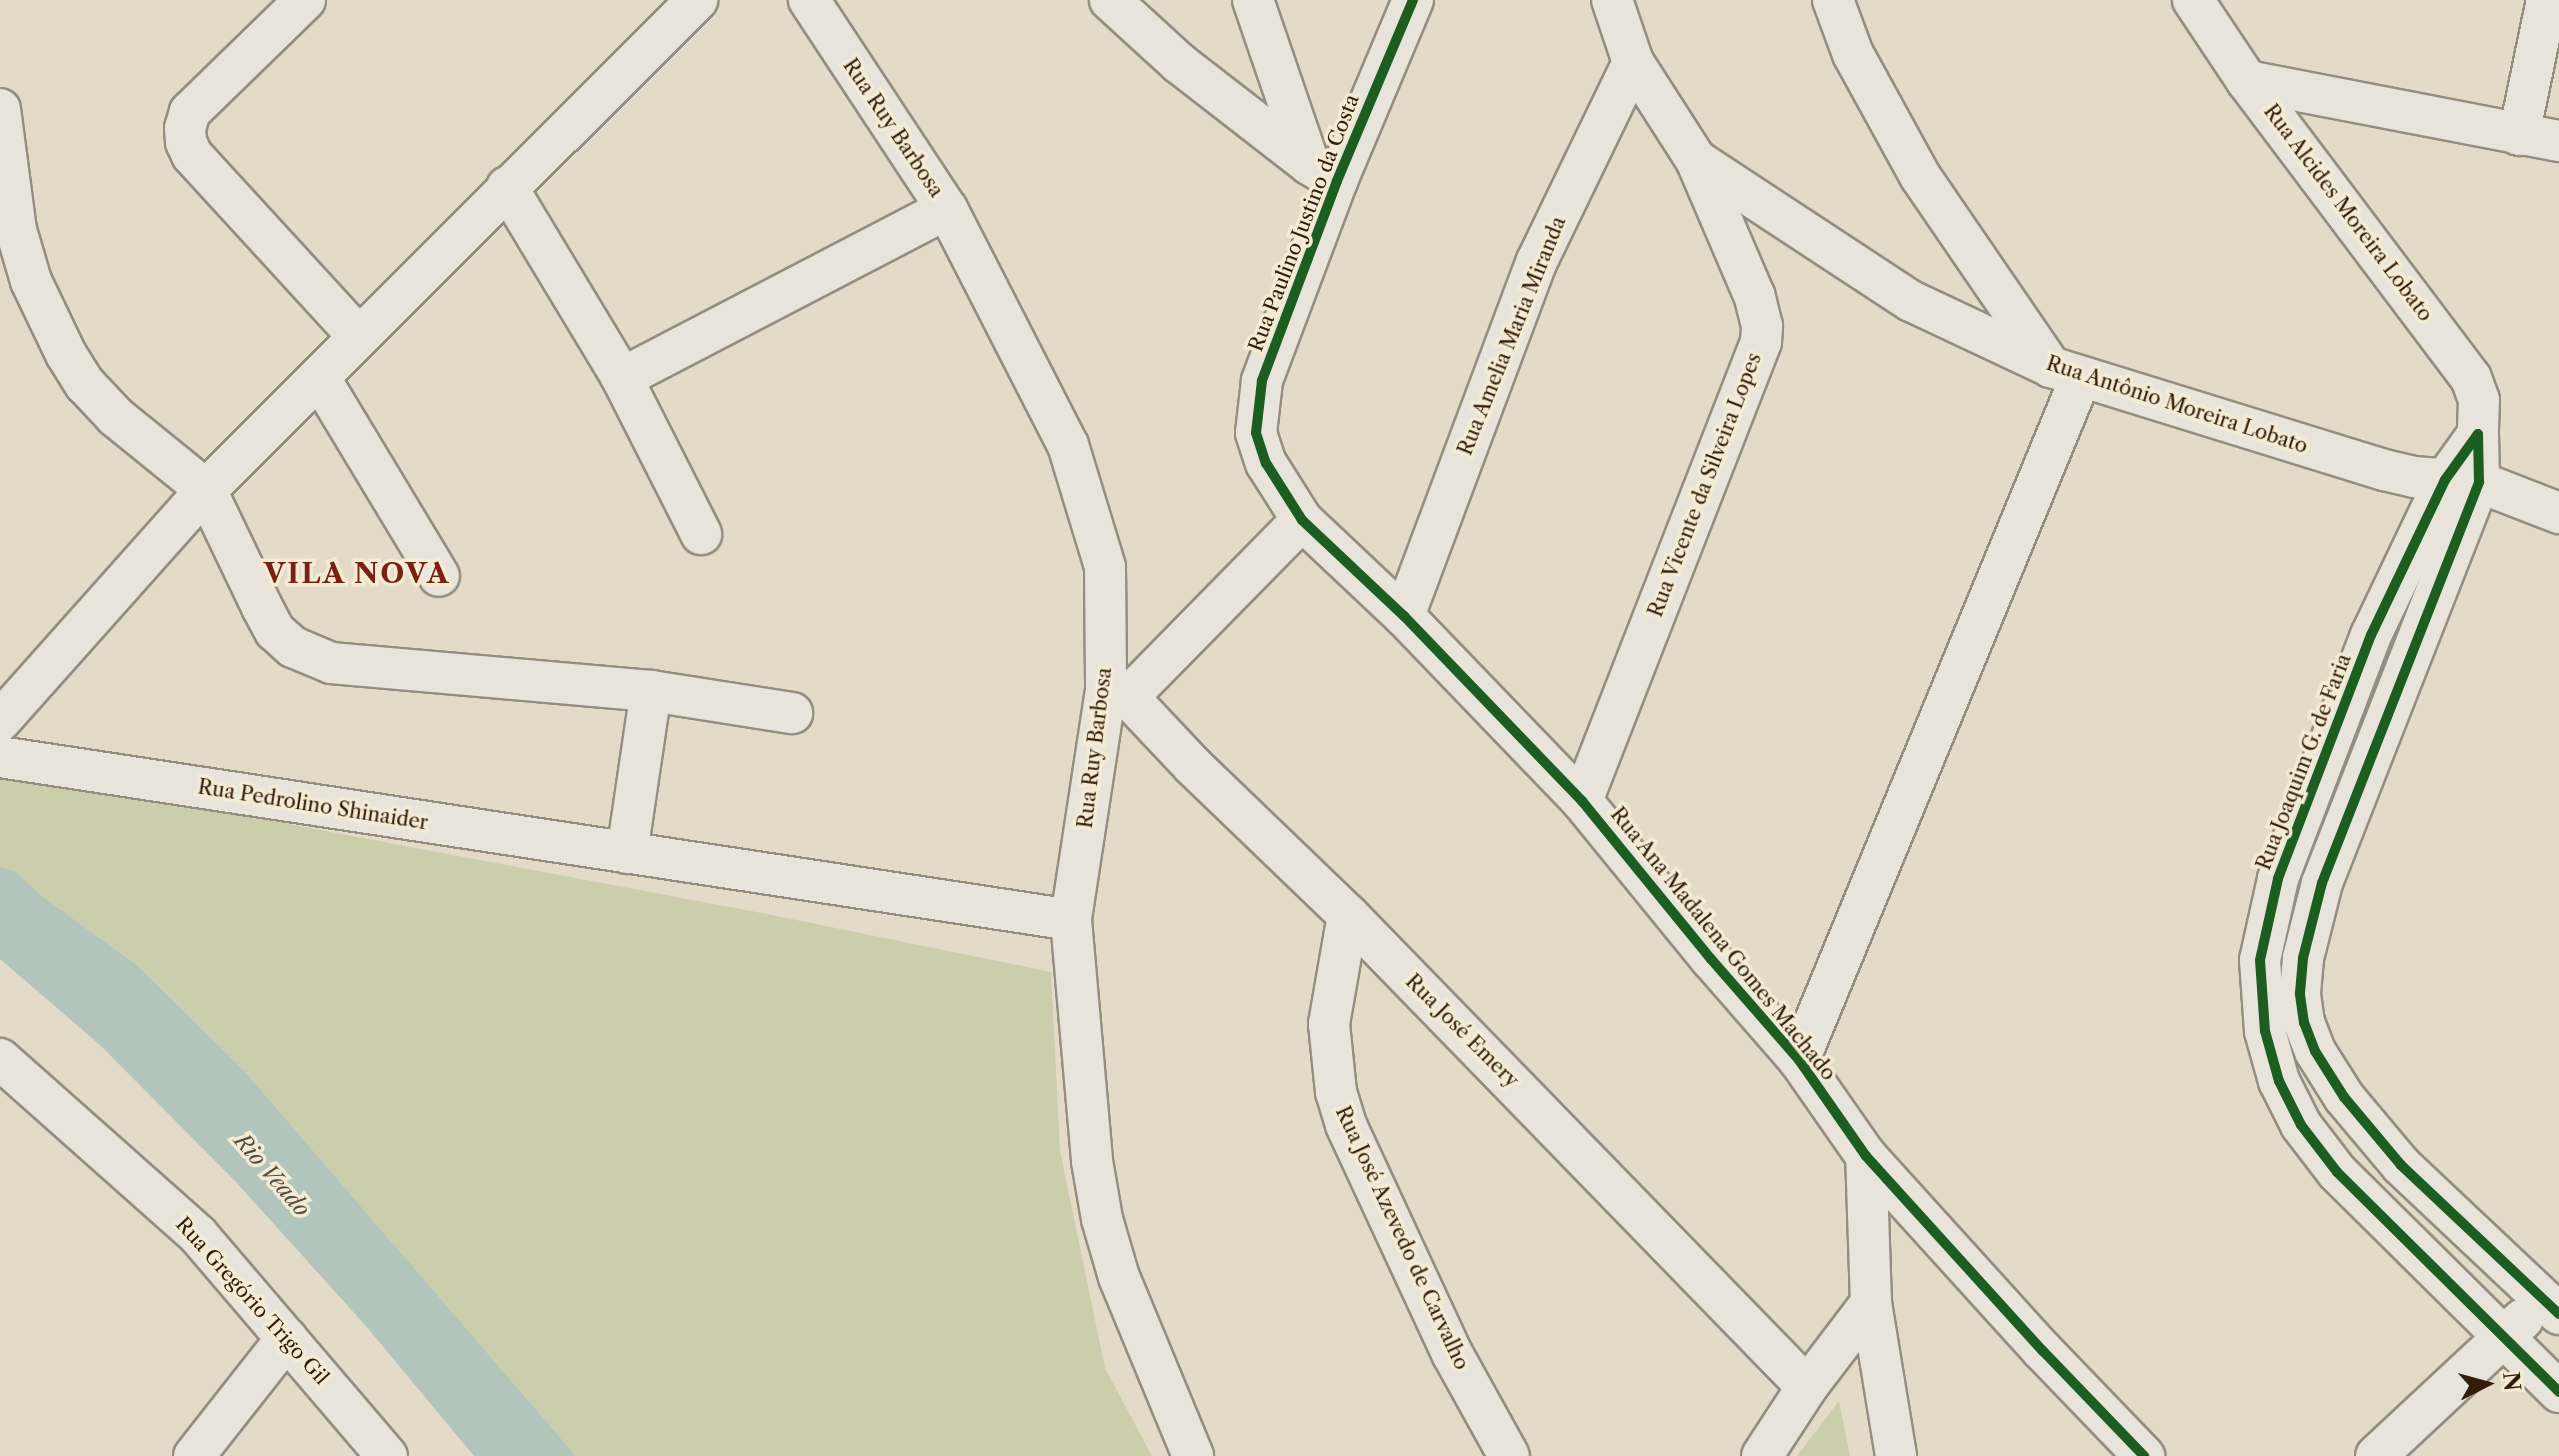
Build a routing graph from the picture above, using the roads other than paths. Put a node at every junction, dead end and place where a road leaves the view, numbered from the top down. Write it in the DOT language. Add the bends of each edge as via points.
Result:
graph roads {
  1 [pos="305,0"];
  2 [pos="697,0"];
  3 [pos="809,0"];
  4 [pos="1110,0"];
  5 [pos="1253,0"];
  6 [pos="1413,0"];
  7 [pos="1612,0"];
  8 [pos="1833,0"];
  9 [pos="2193,0"];
  10 [pos="2547,0"];
  11 [pos="1633,62"];
  12 [pos="2247,81"];
  13 [pos="0,109"];
  14 [pos="2519,135"];
  15 [pos="2559,141"];
  16 [pos="1696,160"];
  17 [pos="1323,173"];
  18 [pos="507,187"];
  19 [pos="947,209"];
  20 [pos="359,337"];
  21 [pos="2066,372"];
  22 [pos="319,377"];
  23 [pos="622,378"];
  24 [pos="1266,463"];
  25 [pos="2462,481"];
  26 [pos="206,490"];
  27 [pos="2559,513"];
  28 [pos="1302,520"];
  29 [pos="701,534"];
  30 [pos="439,576"];
  31 [pos="1404,616"];
  32 [pos="651,691"];
  33 [pos="1117,693"];
  34 [pos="792,713"];
  35 [pos="0,721"];
  36 [pos="0,757"];
  37 [pos="1582,801"];
  38 [pos="627,853"];
  39 [pos="1348,915"];
  40 [pos="1071,920"];
  41 [pos="1799,1060"];
  42 [pos="8,1081"];
  43 [pos="1866,1156"];
  44 [pos="1871,1303"];
  45 [pos="2551,1307"];
  46 [pos="287,1338"];
  47 [pos="2503,1338"];
  48 [pos="1807,1387"];
  49 [pos="2559,1392"];
  50 [pos="194,1456"];
  51 [pos="387,1456"];
  52 [pos="1193,1456"];
  53 [pos="1509,1456"];
  54 [pos="1762,1456"];
  55 [pos="1896,1456"];
  56 [pos="2144,1456"];
  57 [pos="2376,1456"];
  1 -- 20 [label="street" via="190,112 186,142 192,155"];
  2 -- 18 [label="street"];
  3 -- 19 [label="street, Rua Ruy Barbosa"];
  4 -- 17 [label="street" via="1179,63"];
  5 -- 17 [label="street"];
  6 -- 17 [label="street, Rua Paulino Justino da Costa"];
  7 -- 11 [label="street, Rua Vicente da Silveira Lopes"];
  8 -- 21 [label="street" via="1853,54 1920,176"];
  9 -- 12 [label="street, Rua Alcides Moreira Lobato"];
  10 -- 14 [label="street"];
  11 -- 16 [label="street, Rua Vicente da Silveira Lopes"];
  11 -- 31 [label="street, Rua Amelia Maria Miranda" via="1537,261"];
  12 -- 14 [label="street"];
  12 -- 25 [label="street, Rua Alcides Moreira Lobato" via="2471,378 2479,400 2478,434"];
  13 -- 26 [label="street" via="16,230 31,281 66,354 116,417"];
  14 -- 15 [label="street"];
  16 -- 21 [label="street, Rua Antônio Moreira Lobato" via="1911,301"];
  16 -- 37 [label="street, Rua Vicente da Silveira Lopes" via="1760,311 1761,342"];
  17 -- 24 [label="street, Rua Paulino Justino da Costa" via="1262,381 1256,433"];
  18 -- 20 [label="street"];
  18 -- 23 [label="street"];
  19 -- 23 [label="street"];
  19 -- 33 [label="street, Rua Ruy Barbosa" via="1068,445 1105,567"];
  20 -- 22 [label="street"];
  21 -- 25 [label="street, Rua Antônio Moreira Lobato" via="2384,470"];
  21 -- 41 [label="street, Rua Ana Madalena Gomes Machado"];
  22 -- 26 [label="street"];
  22 -- 30 [label="street"];
  23 -- 29 [label="street"];
  24 -- 28 [label="street, Rua Ana Madalena Gomes Machado"];
  25 -- 27 [label="street, Rua Antônio Moreira Lobato"];
  25 -- 45 [label="street" via="2322,883 2300,993 2315,1051 2344,1097 2401,1165"];
  25 -- 47 [label="street, Rua Joaquim G. de Faria" via="2371,635 2278,879 2260,960 2265,1031 2279,1081 2310,1137 2388,1226"];
  26 -- 32 [label="street" via="275,631 310,657 381,669"];
  26 -- 35 [label="street"];
  28 -- 31 [label="street, Rua Ana Madalena Gomes Machado"];
  28 -- 33 [label="street"];
  31 -- 37 [label="street, Rua Ana Madalena Gomes Machado"];
  32 -- 34 [label="street"];
  32 -- 38 [label="street"];
  33 -- 39 [label="street, Rua José Emery"];
  33 -- 40 [label="street, Rua Ruy Barbosa"];
  36 -- 38 [label="street, Rua Pedrolino Shinaider"];
  37 -- 41 [label="street, Rua Ana Madalena Gomes Machado"];
  38 -- 40 [label="street, Rua Pedrolino Shinaider"];
  39 -- 48 [label="street, Rua José Emery"];
  39 -- 53 [label="street, Rua José Azevedo de Carvalho" via="1329,1024 1336,1092 1346,1125 1453,1355"];
  40 -- 52 [label="street, Rua Ruy Barbosa" via="1102,1219 1119,1277"];
  41 -- 43 [label="street, Rua Ana Madalena Gomes Machado"];
  42 -- 46 [label="street, Rua Gregório Trigo Gil" via="198,1235"];
  43 -- 44 [label="street"];
  43 -- 56 [label="street, Rua Ana Madalena Gomes Machado"];
  44 -- 48 [label="street"];
  44 -- 55 [label="street"];
  45 -- 47 [label="street"];
  46 -- 50 [label="street"];
  46 -- 51 [label="street, Rua Gregório Trigo Gil"];
  47 -- 49 [label="street, Rua Joaquim G. de Faria"];
  47 -- 57 [label="street"];
  48 -- 54 [label="street"];
}
